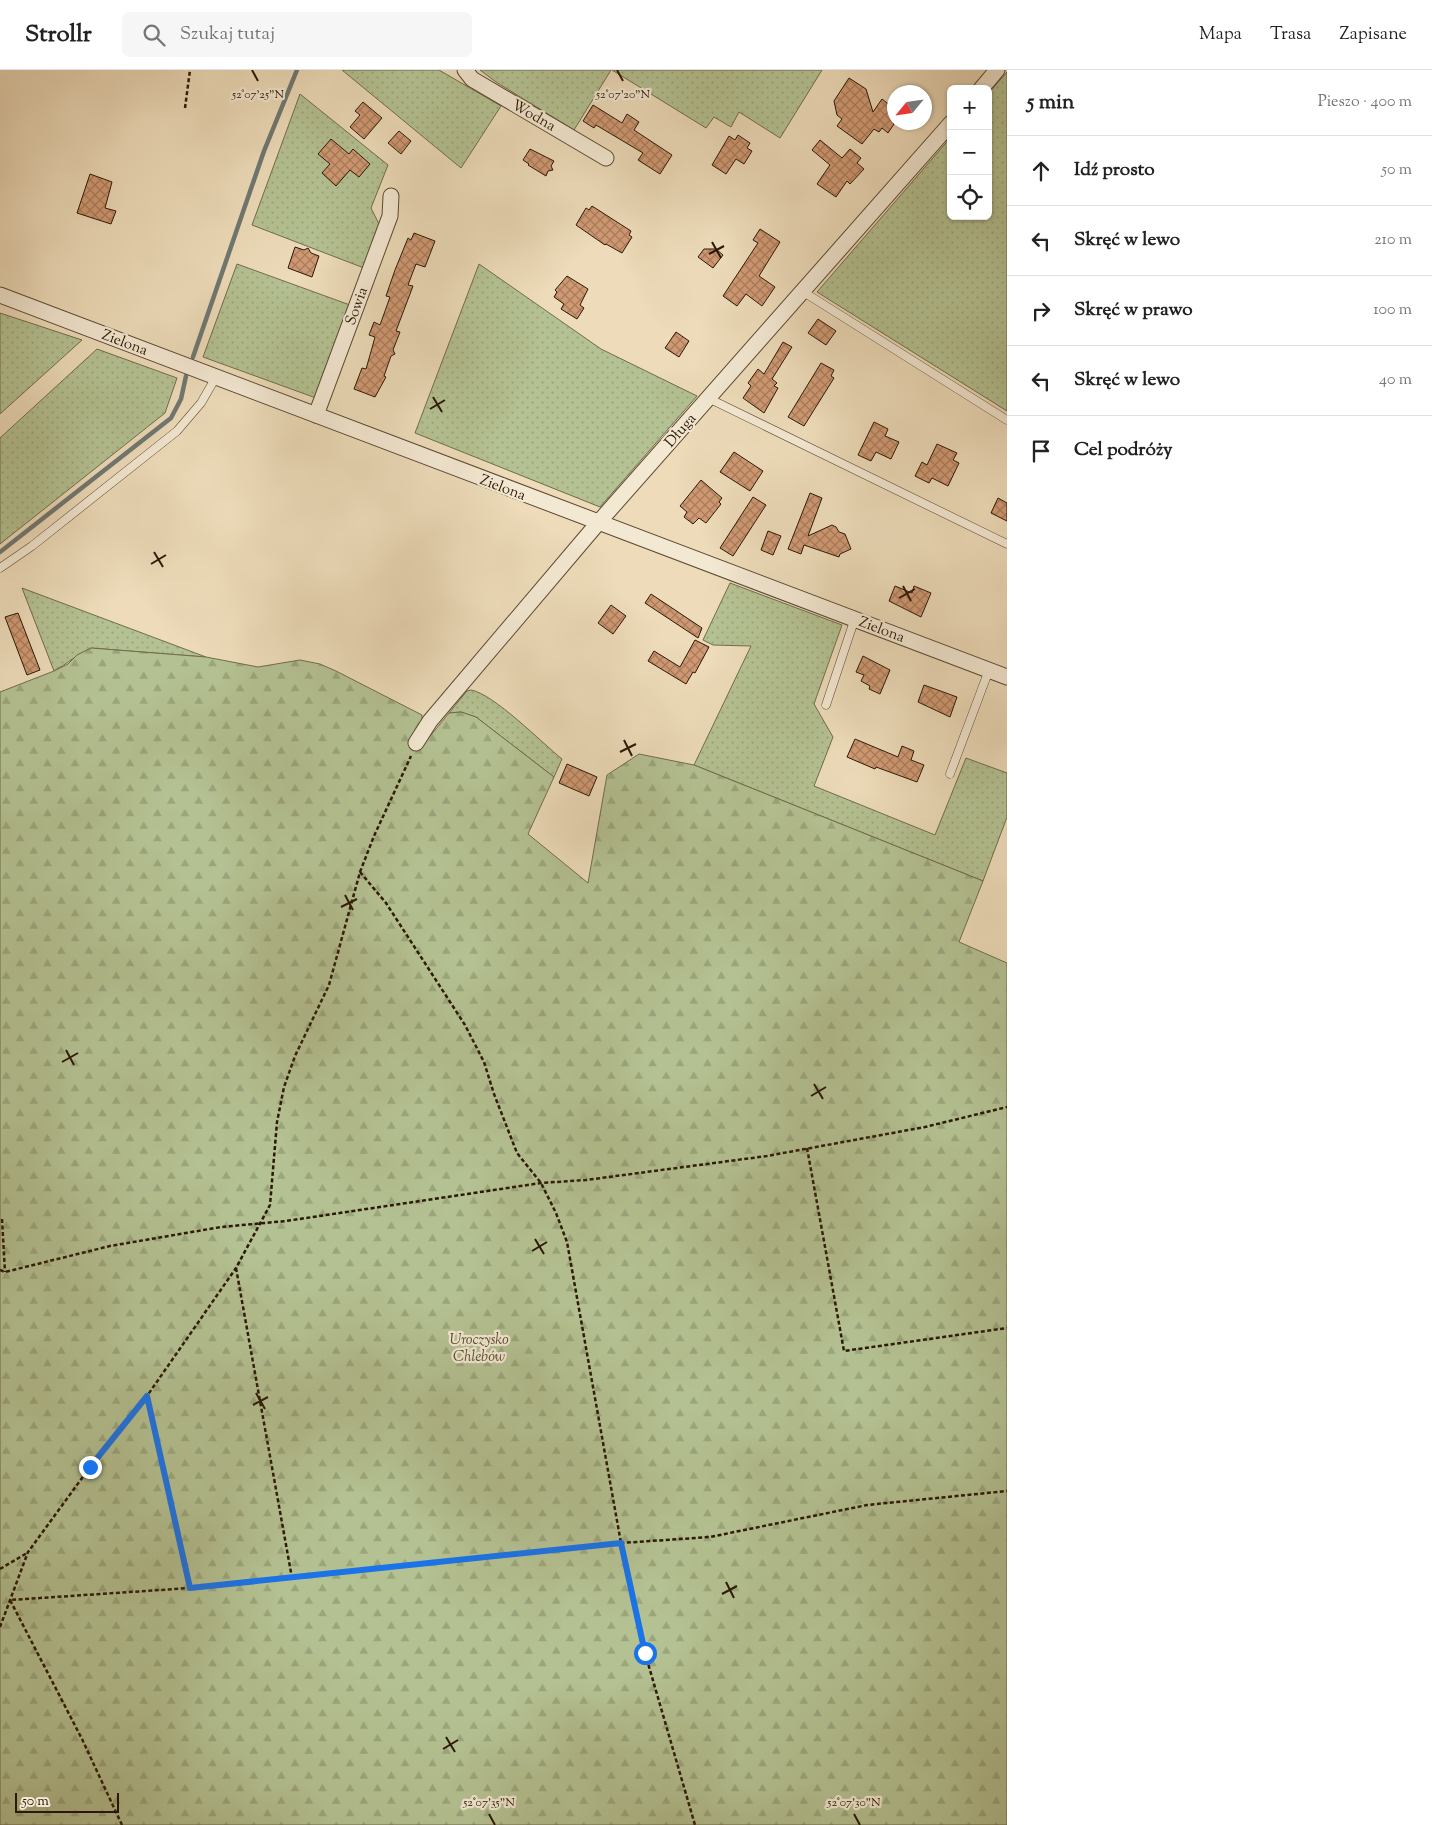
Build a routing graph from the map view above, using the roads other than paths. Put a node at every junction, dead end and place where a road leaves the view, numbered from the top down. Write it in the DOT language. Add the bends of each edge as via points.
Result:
graph roads {
  1 [pos="465,70"];
  2 [pos="997,70"];
  3 [pos="984,85"];
  4 [pos="947,128"];
  5 [pos="606,158"];
  6 [pos="391,196"];
  7 [pos="802,292"];
  8 [pos="0,295"];
  9 [pos="216,377"];
  10 [pos="708,398"];
  11 [pos="316,415"];
  12 [pos="1007,420"];
  13 [pos="598,523"];
  14 [pos="1007,544"];
  15 [pos="0,568"];
  16 [pos="854,618"];
  17 [pos="990,670"];
  18 [pos="1007,676"];
  19 [pos="826,705"];
  20 [pos="416,743"];
  21 [pos="950,774"];
  1 -- 5 [label="street, Wodna" via="472,79"];
  2 -- 3 [label="street"];
  4 -- 7 [label="street, Długa"];
  6 -- 11 [label="street, Sowia" via="390,216"];
  7 -- 10 [label="street, Długa"];
  7 -- 12 [label="lane"];
  8 -- 9 [label="street, Zielona"];
  9 -- 11 [label="street, Zielona"];
  9 -- 15 [label="lane" via="201,403 177,431"];
  10 -- 13 [label="street, Długa"];
  10 -- 14 [label="lane"];
  11 -- 13 [label="street, Zielona"];
  13 -- 16 [label="street, Zielona"];
  13 -- 20 [label="street, Długa" via="430,721"];
  16 -- 17 [label="street, Zielona"];
  16 -- 19 [label="lane"];
  17 -- 18 [label="street, Zielona"];
  17 -- 21 [label="lane"];
}
